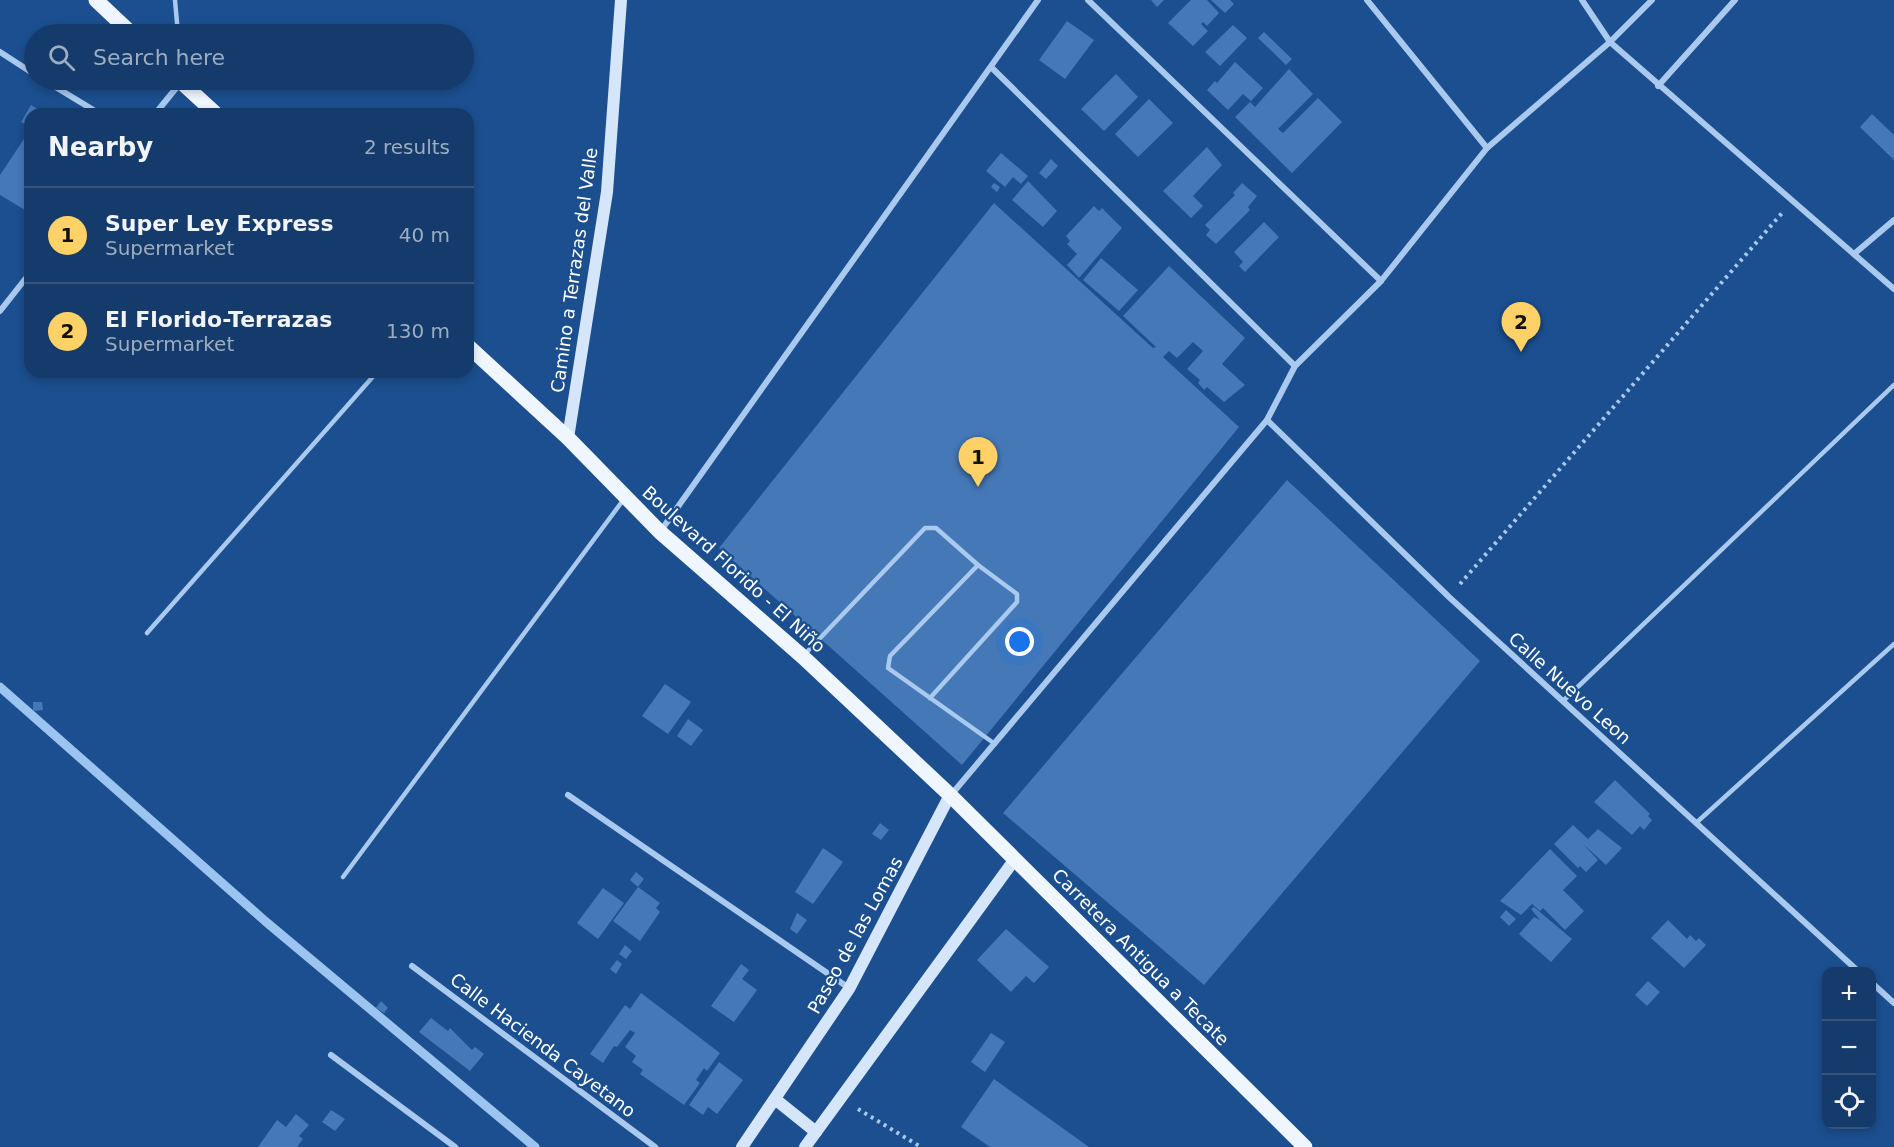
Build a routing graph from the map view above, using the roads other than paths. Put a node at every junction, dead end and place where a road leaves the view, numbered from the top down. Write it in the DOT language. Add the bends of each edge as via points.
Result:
graph roads {
  1 [pos="96,0"];
  2 [pos="175,0"];
  3 [pos="621,0"];
  4 [pos="1038,0"];
  5 [pos="1088,0"];
  6 [pos="1367,0"];
  7 [pos="1582,0"];
  8 [pos="1652,0"];
  9 [pos="1735,0"];
  10 [pos="121,24"];
  11 [pos="177,24"];
  12 [pos="1610,42"];
  13 [pos="0,52"];
  14 [pos="991,67"];
  15 [pos="24,68"];
  16 [pos="1658,86"];
  17 [pos="60,90"];
  18 [pos="173,90"];
  19 [pos="191,90"];
  20 [pos="90,108"];
  21 [pos="159,108"];
  22 [pos="210,108"];
  23 [pos="1487,148"];
  24 [pos="1894,220"];
  25 [pos="1854,254"];
  26 [pos="24,281"];
  27 [pos="1381,281"];
  28 [pos="1894,289"];
  29 [pos="0,311"];
  30 [pos="474,352"];
  31 [pos="1295,366"];
  32 [pos="372,378"];
  33 [pos="1894,385"];
  34 [pos="1267,420"];
  35 [pos="568,438"];
  36 [pos="626,497"];
  37 [pos="660,532"];
  38 [pos="978,565"];
  39 [pos="147,633"];
  40 [pos="1894,644"];
  41 [pos="802,657"];
  42 [pos="930,698"];
  43 [pos="1563,701"];
  44 [pos="995,744"];
  45 [pos="568,795"];
  46 [pos="951,795"];
  47 [pos="1696,823"];
  48 [pos="1015,859"];
  49 [pos="343,877"];
  50 [pos="412,966"];
  51 [pos="1854,967"];
  52 [pos="1876,987"];
  53 [pos="849,989"];
  54 [pos="1894,1003"];
  55 [pos="331,1055"];
  56 [pos="775,1098"];
  57 [pos="816,1132"];
  58 [pos="455,1147"];
  59 [pos="655,1147"];
  60 [pos="741,1147"];
  61 [pos="805,1147"];
  62 [pos="1305,1147"];
  1 -- 10 [label="main road"];
  2 -- 11 [label="lane"];
  3 -- 35 [label="main road, Camino a Terrazas del Valle" via="607,192"];
  4 -- 14 [label="street"];
  5 -- 27 [label="street"];
  6 -- 23 [label="street"];
  7 -- 12 [label="street"];
  8 -- 12 [label="street"];
  9 -- 16 [label="street"];
  12 -- 16 [label="street"];
  12 -- 23 [label="street"];
  13 -- 15 [label="street"];
  14 -- 31 [label="street"];
  14 -- 37 [label="street"];
  16 -- 25 [label="street"];
  17 -- 20 [label="street"];
  18 -- 21 [label="street"];
  19 -- 22 [label="main road"];
  23 -- 27 [label="street"];
  24 -- 25 [label="street"];
  25 -- 28 [label="street"];
  26 -- 29 [label="street"];
  27 -- 31 [label="street"];
  30 -- 35 [label="main road, Boulevard Florido - El Niño"];
  31 -- 34 [label="street"];
  32 -- 39 [label="lane"];
  33 -- 43 [label="lane"];
  34 -- 43 [label="street, Calle Nuevo Leon" via="1449,597"];
  34 -- 44 [label="street"];
  35 -- 36 [label="main road, Boulevard Florido - El Niño"];
  36 -- 37 [label="main road, Boulevard Florido - El Niño"];
  36 -- 49 [label="lane"];
  37 -- 41 [label="main road, Boulevard Florido - El Niño"];
  38 -- 41 [label="lane" via="936,528 925,528"];
  38 -- 42 [label="lane" via="1017,594 1017,602"];
  38 -- 42 [label="lane" via="890,656 888,668"];
  40 -- 47 [label="lane"];
  41 -- 46 [label="main road, Boulevard Florido - El Niño"];
  42 -- 44 [label="lane"];
  43 -- 47 [label="street, Calle Nuevo Leon"];
  44 -- 46 [label="street"];
  45 -- 53 [label="street"];
  46 -- 48 [label="main road, Carretera Antigua a Tecate"];
  46 -- 53 [label="main road, Paseo de las Lomas"];
  47 -- 51 [label="street, Calle Nuevo Leon"];
  48 -- 57 [label="main road"];
  48 -- 62 [label="main road, Carretera Antigua a Tecate"];
  50 -- 59 [label="street, Calle Hacienda Cayetano"];
  52 -- 54 [label="street"];
  53 -- 56 [label="main road, Paseo de las Lomas"];
  55 -- 58 [label="street"];
  56 -- 57 [label="main road"];
  56 -- 60 [label="main road, Paseo de las Lomas"];
  57 -- 61 [label="main road"];
}
